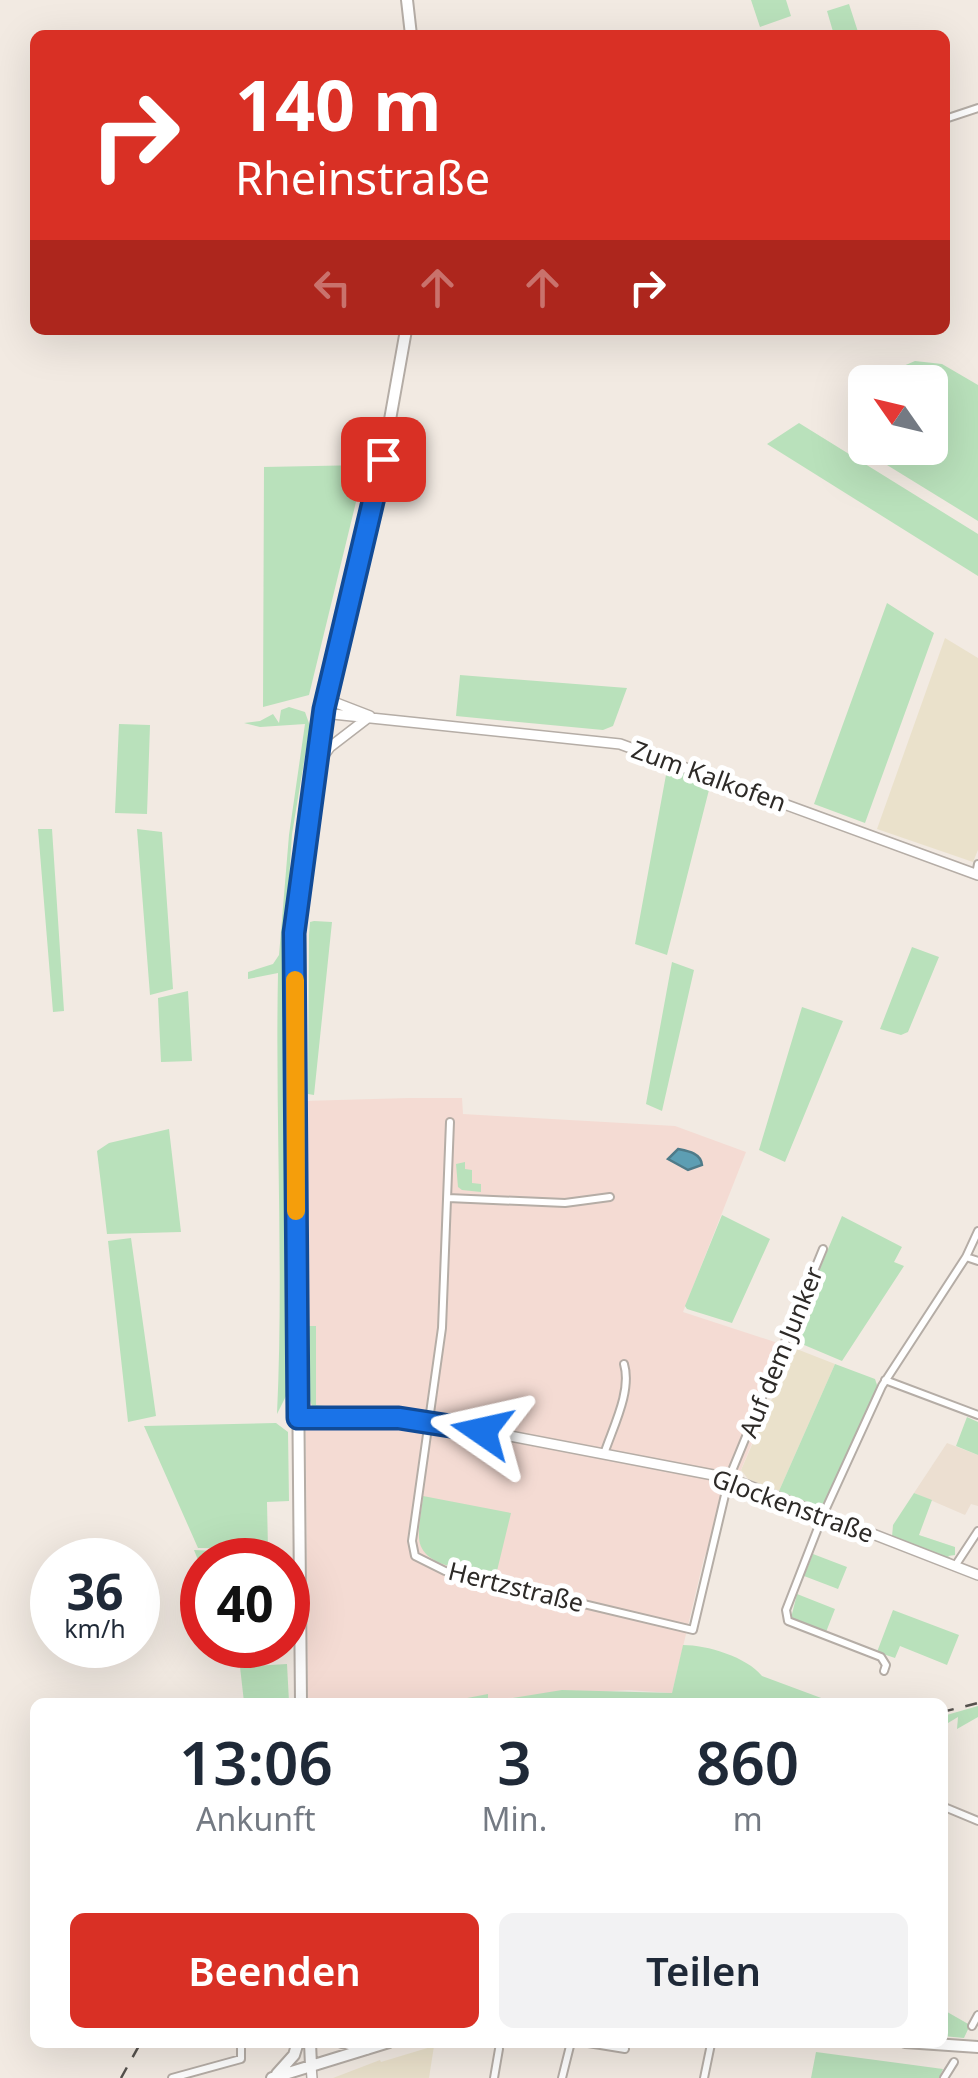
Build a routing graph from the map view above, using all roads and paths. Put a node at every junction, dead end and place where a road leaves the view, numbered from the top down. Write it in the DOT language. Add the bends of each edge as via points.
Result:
graph roads {
  1 [pos="408,0"];
  2 [pos="411,30"];
  3 [pos="978,108"];
  4 [pos="950,117"];
  5 [pos="405,335"];
  6 [pos="326,699"];
  7 [pos="323,713"];
  8 [pos="370,716"];
  9 [pos="314,770"];
  10 [pos="977,871"];
  11 [pos="450,1122"];
  12 [pos="610,1197"];
  13 [pos="448,1198"];
  14 [pos="978,1231"];
  15 [pos="823,1249"];
  16 [pos="966,1257"];
  17 [pos="978,1261"];
  18 [pos="624,1364"];
  19 [pos="886,1380"];
  20 [pos="978,1415"];
  21 [pos="298,1418"];
  22 [pos="426,1420"];
  23 [pos="604,1454"];
  24 [pos="729,1478"];
  25 [pos="823,1516"];
  26 [pos="978,1531"];
  27 [pos="955,1566"];
  28 [pos="978,1575"];
  29 [pos="694,1630"];
  30 [pos="884,1670"];
  31 [pos="301,1698"];
  32 [pos="948,1808"];
  33 [pos="978,1821"];
  34 [pos="978,2015"];
  35 [pos="972,2026"];
  36 [pos="948,2044"];
  37 [pos="978,2046"];
  38 [pos="241,2048"];
  39 [pos="295,2048"];
  40 [pos="364,2048"];
  41 [pos="371,2048"];
  42 [pos="500,2048"];
  43 [pos="570,2048"];
  44 [pos="620,2048"];
  45 [pos="710,2048"];
  46 [pos="368,2049"];
  47 [pos="626,2049"];
  48 [pos="954,2062"];
  49 [pos="312,2072"];
  50 [pos="172,2078"];
  51 [pos="270,2078"];
  52 [pos="494,2078"];
  53 [pos="562,2078"];
  54 [pos="704,2078"];
  55 [pos="944,2078"];
  1 -- 2 [label="main road"];
  3 -- 4 [label="street"];
  5 -- 6 [label="main road"];
  6 -- 7 [label="main road"];
  6 -- 8 [label="street, Zum Kalkofen"];
  7 -- 8 [label="street, Zum Kalkofen"];
  7 -- 9 [label="main road"];
  8 -- 9 [label="street" via="330,747"];
  8 -- 10 [label="street, Zum Kalkofen" via="620,744"];
  9 -- 21 [label="main road" via="294,933"];
  11 -- 13 [label="street"];
  12 -- 13 [label="street" via="565,1203"];
  13 -- 22 [label="street" via="442,1328"];
  14 -- 16 [label="street"];
  15 -- 24 [label="street, Auf dem Junker"];
  16 -- 17 [label="street"];
  16 -- 19 [label="street"];
  18 -- 23 [label="street" via="625,1390"];
  19 -- 20 [label="street"];
  19 -- 25 [label="street"];
  21 -- 22 [label="street, Glockenstraße"];
  21 -- 31 [label="main road"];
  22 -- 23 [label="street, Glockenstraße"];
  22 -- 29 [label="street, Hertzstraße" via="412,1541 420,1560 445,1572"];
  23 -- 24 [label="street, Glockenstraße"];
  24 -- 25 [label="street, Glockenstraße"];
  24 -- 29 [label="street, Auf dem Junker"];
  25 -- 27 [label="street, Glockenstraße"];
  25 -- 30 [label="street" via="786,1619 881,1657"];
  26 -- 27 [label="street"];
  27 -- 28 [label="street, Glockenstraße"];
  32 -- 33 [label="street"];
  34 -- 35 [label="street"];
  36 -- 37 [label="main road"];
  38 -- 50 [label="street" via="241,2059"];
  39 -- 51 [label="main road"];
  40 -- 46 [label="main road"];
  41 -- 46 [label="main road"];
  42 -- 52 [label="street"];
  43 -- 53 [label="street"];
  44 -- 47 [label="street"];
  45 -- 54 [label="street"];
  46 -- 49 [label="main road"];
  48 -- 55 [label="street"];
  49 -- 51 [label="main road"];
}
